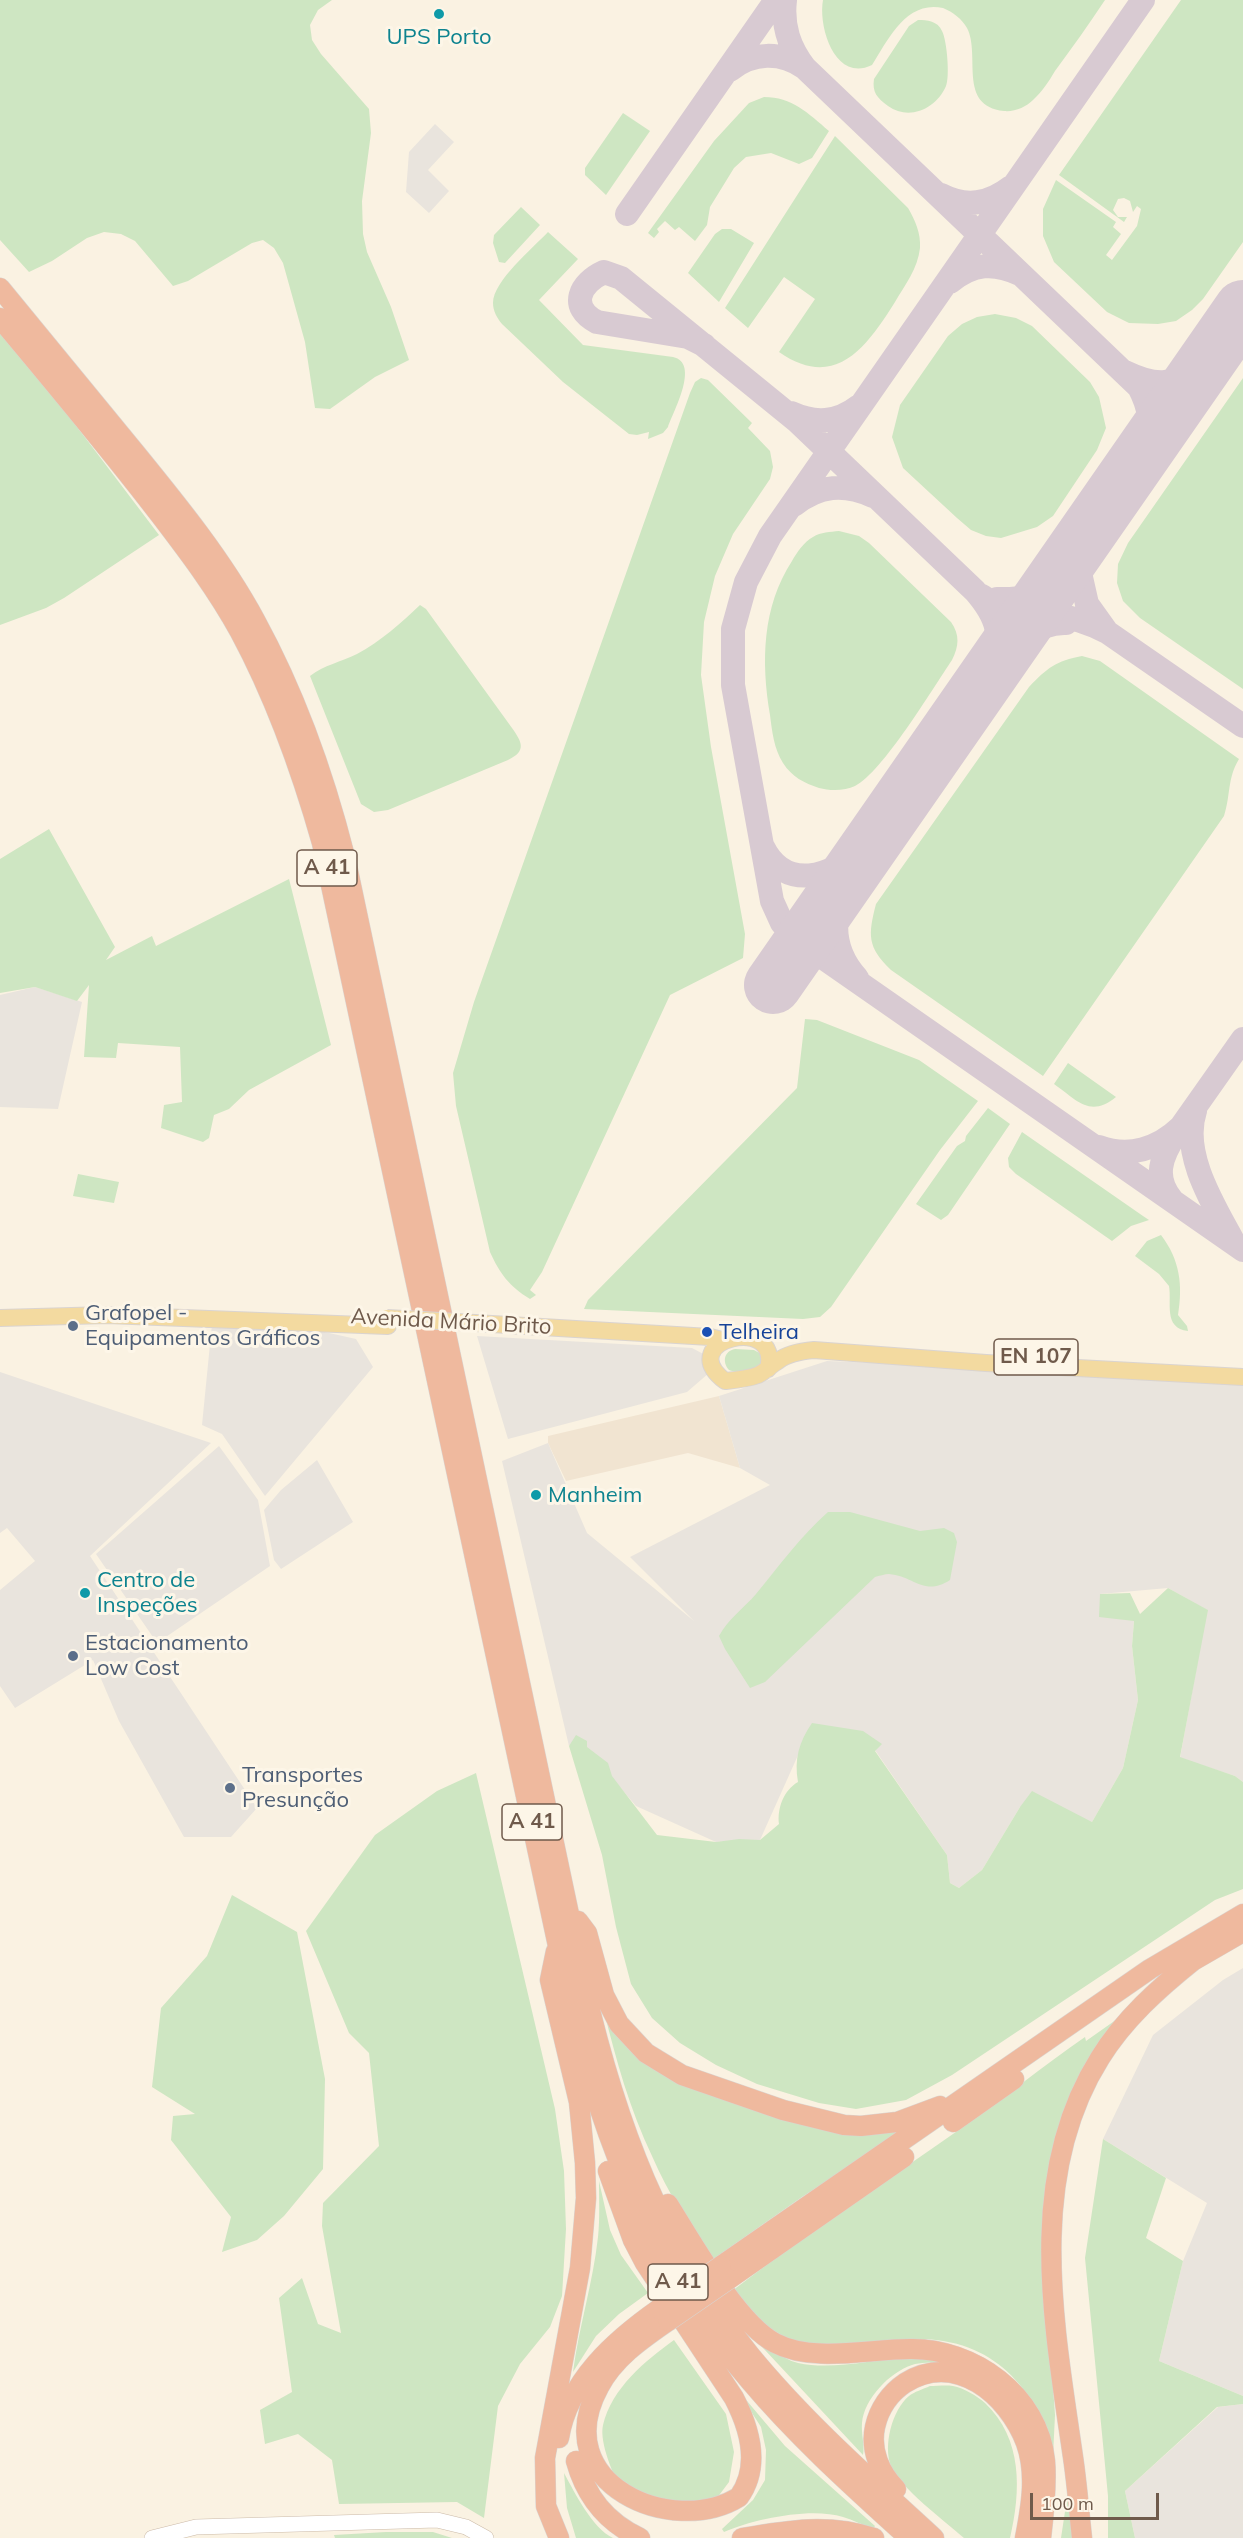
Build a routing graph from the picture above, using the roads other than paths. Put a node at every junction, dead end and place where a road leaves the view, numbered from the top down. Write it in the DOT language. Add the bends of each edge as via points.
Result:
graph roads {
  1 [pos="0,288"];
  2 [pos="0,318"];
  3 [pos="0,1311"];
  4 [pos="0,1318"];
  5 [pos="387,1322"];
  6 [pos="475,1327"];
  7 [pos="722,1340"];
  8 [pos="763,1344"];
  9 [pos="712,1357"];
  10 [pos="768,1369"];
  11 [pos="1243,1369"];
  12 [pos="1243,1377"];
  13 [pos="567,1905"];
  14 [pos="1243,1914"];
  15 [pos="1243,1932"];
  16 [pos="559,1951"];
  17 [pos="1194,1960"];
  18 [pos="605,2073"];
  19 [pos="975,2090"];
  20 [pos="725,2273"];
  21 [pos="664,2315"];
  22 [pos="626,2334"];
  23 [pos="1062,2390"];
  24 [pos="691,2528"];
  25 [pos="558,2533"];
  26 [pos="647,2533"];
  27 [pos="760,2536"];
  28 [pos="152,2538"];
  29 [pos="486,2538"];
  30 [pos="742,2538"];
  31 [pos="874,2538"];
  32 [pos="909,2538"];
  33 [pos="934,2538"];
  34 [pos="942,2538"];
  35 [pos="1025,2538"];
  36 [pos="1043,2538"];
  37 [pos="1082,2538"];
  1 -- 13 [label="highway, A 41" via="159,482 228,575 277,663 314,751 345,857"];
  2 -- 16 [label="highway, A 41" via="137,485 211,584 263,677 293,749 322,843"];
  3 -- 5 [label="main road, Avenida Mário Brito" via="181,1308"];
  4 -- 5 [label="main road, Avenida Mário Brito" via="107,1315"];
  5 -- 6 [label="main road, Avenida Mário Brito, bridge"];
  6 -- 7 [label="main road, Avenida Mário Brito"];
  6 -- 9 [label="main road, Avenida Mário Brito" via="681,1342 702,1346"];
  7 -- 8 [label="main road" via="742,1337"];
  7 -- 9 [label="main road"];
  8 -- 10 [label="main road" via="771,1358"];
  8 -- 11 [label="main road, EN 107" via="784,1348 809,1343"];
  9 -- 10 [label="main road" via="715,1373 725,1381 756,1376"];
  10 -- 12 [label="main road" via="786,1356 814,1350"];
  13 -- 18 [label="highway, A 41"];
  13 -- 19 [label="highway" via="587,1933 600,1987 619,2024 646,2053 682,2075 806,2117 861,2126 911,2118"];
  14 -- 19 [label="highway" via="1157,1964"];
  15 -- 17 [label="highway"];
  16 -- 24 [label="highway" via="556,1981 577,2072 633,2240 666,2298 734,2398 750,2437 750,2474 742,2492 717,2518"];
  16 -- 25 [label="highway" via="550,1980 579,2102 586,2198 580,2268 546,2457 546,2506"];
  16 -- 32 [label="highway, A 41" via="601,2118 630,2192 670,2270 706,2326 751,2383 817,2452"];
  17 -- 20 [label="highway" via="1116,2006"];
  17 -- 23 [label="highway" via="1152,1996 1111,2042 1083,2088 1065,2138 1054,2190 1051,2233"];
  18 -- 33 [label="highway, A 41" via="656,2207 718,2312 790,2400"];
  18 -- 36 [label="highway" via="663,2196 741,2314 759,2333 792,2350 811,2353 913,2349 942,2353 977,2365 1014,2393 1034,2425 1045,2460"];
  19 -- 20 [label="highway"];
  20 -- 21 [label="highway, bridge"];
  21 -- 22 [label="highway"];
  21 -- 26 [label="highway" via="609,2371 587,2420 588,2457 604,2491"];
  22 -- 25 [label="highway" via="593,2367 564,2416 555,2472"];
  22 -- 26 [label="highway" via="580,2401 574,2444 581,2476 594,2501 611,2520"];
  23 -- 36 [label="highway" via="1058,2469"];
  23 -- 37 [label="highway"];
  27 -- 30 [label="highway"];
  27 -- 31 [label="highway" via="820,2528 843,2529"];
  28 -- 29 [label="main road" via="196,2527 437,2520 466,2527"];
  34 -- 35 [label="highway" via="892,2486 874,2446 876,2420 898,2388 925,2374 941,2372 969,2377 983,2386 1010,2412 1019,2428 1030,2461 1032,2486"];
}
